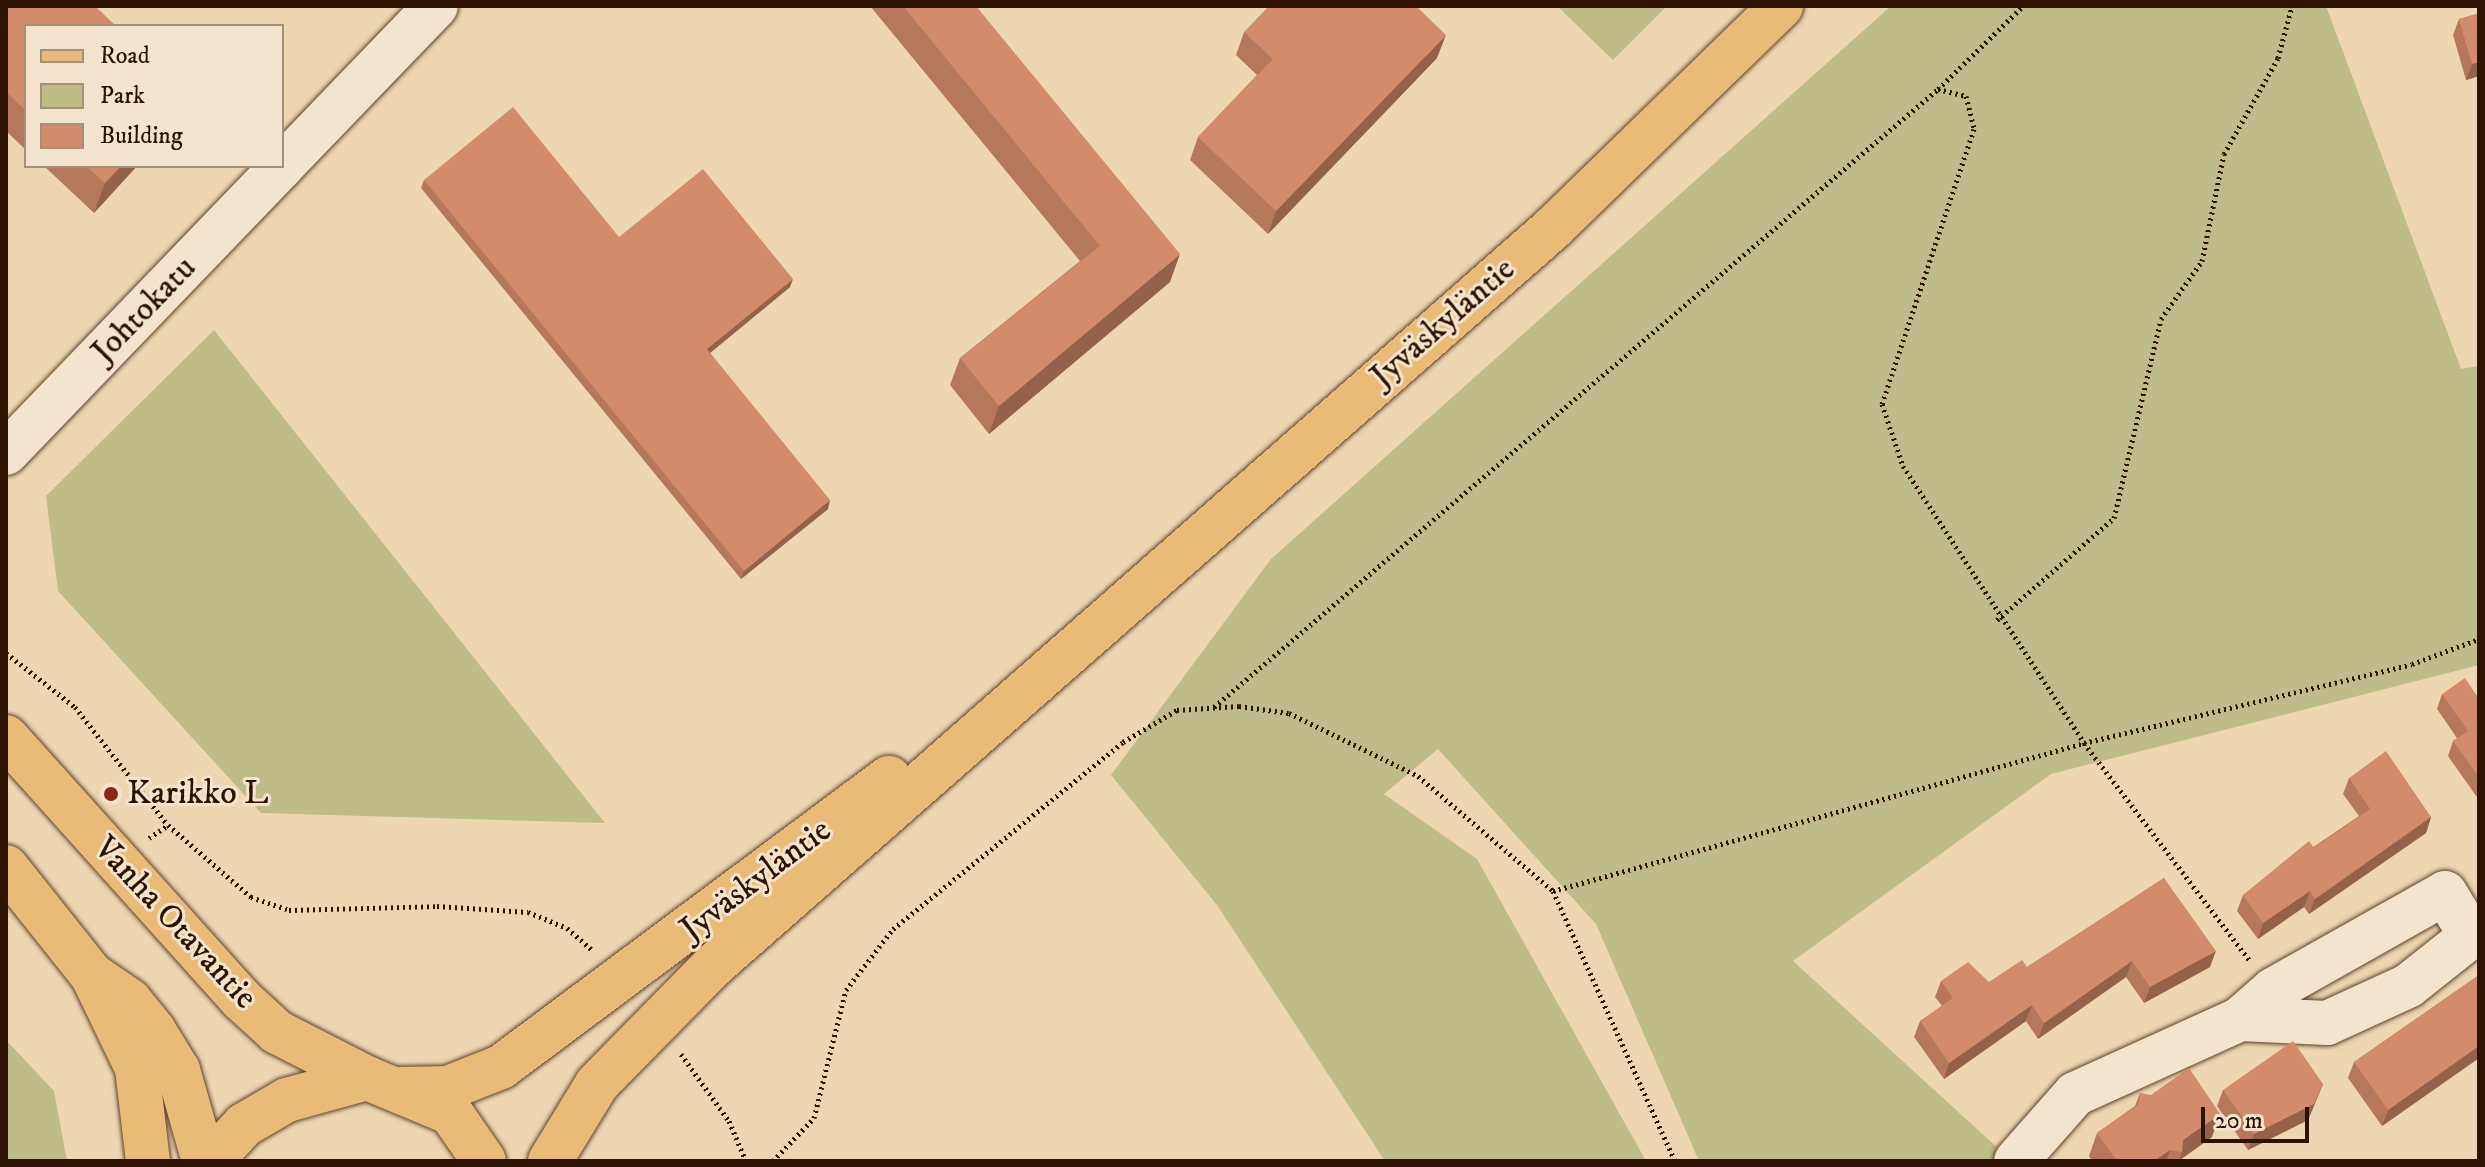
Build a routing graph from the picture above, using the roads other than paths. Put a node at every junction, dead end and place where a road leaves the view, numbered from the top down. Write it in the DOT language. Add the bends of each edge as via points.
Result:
graph roads {
  1 [pos="436,6"];
  2 [pos="1781,6"];
  3 [pos="284,164"];
  4 [pos="280,168"];
  5 [pos="6,453"];
  6 [pos="1093,626"];
  7 [pos="6,737"];
  8 [pos="6,867"];
  9 [pos="92,975"];
  10 [pos="2240,1019"];
  11 [pos="384,1084"];
  12 [pos="148,1161"];
  13 [pos="204,1161"];
  14 [pos="211,1161"];
  15 [pos="484,1161"];
  16 [pos="550,1161"];
  17 [pos="2016,1161"];
  1 -- 3 [label="street, Johtokatu"];
  2 -- 6 [label="main road, Jyväskyläntie" via="1554,227"];
  4 -- 5 [label="street, Johtokatu"];
  6 -- 11 [label="main road, Jyväskyläntie" via="569,1023 476,1081"];
  6 -- 16 [label="main road, Jyväskyläntie" via="714,965 597,1084"];
  7 -- 11 [label="main road, Vanha Otavantie" via="241,999 277,1032"];
  8 -- 9 [label="main road"];
  9 -- 12 [label="main road" via="137,1068"];
  9 -- 13 [label="main road" via="130,1001 178,1070"];
  10 -- 10 [label="street" via="2273,990 2445,893 2471,936 2408,986 2327,1023"];
  10 -- 17 [label="street" via="2075,1094"];
  11 -- 14 [label="main road, Jyväskyläntie" via="287,1100 244,1125"];
  11 -- 15 [label="main road, Vanha Otavantie" via="451,1113"];
}
